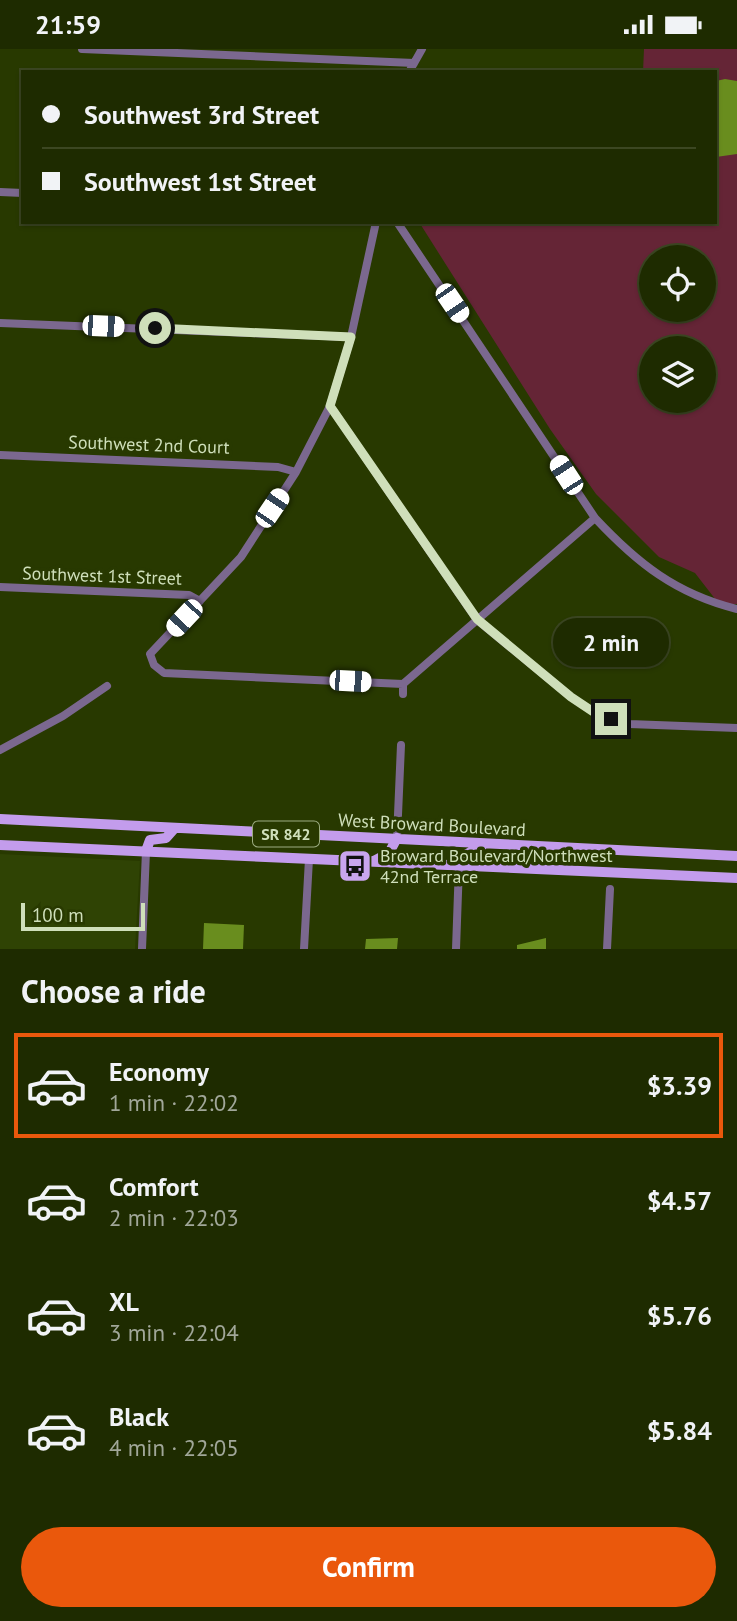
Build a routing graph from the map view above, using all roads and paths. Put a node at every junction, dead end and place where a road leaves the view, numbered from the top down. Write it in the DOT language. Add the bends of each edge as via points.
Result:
graph roads {
  1 [pos="82,49"];
  2 [pos="422,49"];
  3 [pos="414,63"];
  4 [pos="410,70"];
  5 [pos="0,192"];
  6 [pos="21,193"];
  7 [pos="376,224"];
  8 [pos="398,224"];
  9 [pos="0,323"];
  10 [pos="351,337"];
  11 [pos="330,406"];
  12 [pos="0,455"];
  13 [pos="296,472"];
  14 [pos="595,518"];
  15 [pos="0,587"];
  16 [pos="200,601"];
  17 [pos="737,609"];
  18 [pos="477,619"];
  19 [pos="403,684"];
  20 [pos="107,686"];
  21 [pos="403,694"];
  22 [pos="737,728"];
  23 [pos="401,745"];
  24 [pos="0,750"];
  25 [pos="0,818"];
  26 [pos="174,829"];
  27 [pos="397,838"];
  28 [pos="486,843"];
  29 [pos="0,845"];
  30 [pos="146,851"];
  31 [pos="737,856"];
  32 [pos="309,859"];
  33 [pos="374,861"];
  34 [pos="459,865"];
  35 [pos="737,878"];
  36 [pos="610,888"];
  37 [pos="142,949"];
  38 [pos="304,949"];
  39 [pos="456,949"];
  40 [pos="607,949"];
  1 -- 3 [label="street"];
  2 -- 3 [label="street"];
  3 -- 4 [label="street"];
  5 -- 6 [label="street"];
  7 -- 10 [label="street"];
  8 -- 14 [label="street"];
  9 -- 10 [label="street"];
  10 -- 11 [label="street"];
  11 -- 13 [label="street"];
  11 -- 18 [label="street"];
  12 -- 13 [label="street, Southwest 2nd Court" via="278,467"];
  13 -- 16 [label="street" via="241,557"];
  14 -- 17 [label="street" via="626,552 666,579 698,597"];
  14 -- 18 [label="street"];
  15 -- 16 [label="street, Southwest 1st Street" via="189,595"];
  16 -- 19 [label="street" via="150,654 153,665 164,673"];
  18 -- 19 [label="street"];
  18 -- 22 [label="street" via="571,697 602,715 629,724"];
  19 -- 21 [label="street"];
  20 -- 24 [label="street"];
  23 -- 27 [label="street"];
  25 -- 26 [label="main road, West Broward Boulevard / SR 842"];
  26 -- 27 [label="main road, West Broward Boulevard / SR 842"];
  26 -- 30 [label="main road" via="166,838 150,840"];
  27 -- 28 [label="main road, West Broward Boulevard / SR 842"];
  27 -- 33 [label="main road" via="389,853"];
  28 -- 31 [label="main road, West Broward Boulevard / SR 842"];
  28 -- 34 [label="main road" via="465,855"];
  29 -- 30 [label="main road, SR 842"];
  30 -- 32 [label="main road, SR 842"];
  30 -- 37 [label="street"];
  32 -- 33 [label="main road, SR 842"];
  32 -- 38 [label="street"];
  33 -- 34 [label="main road, SR 842"];
  34 -- 35 [label="main road, SR 842"];
  34 -- 39 [label="street"];
  36 -- 40 [label="street"];
}
